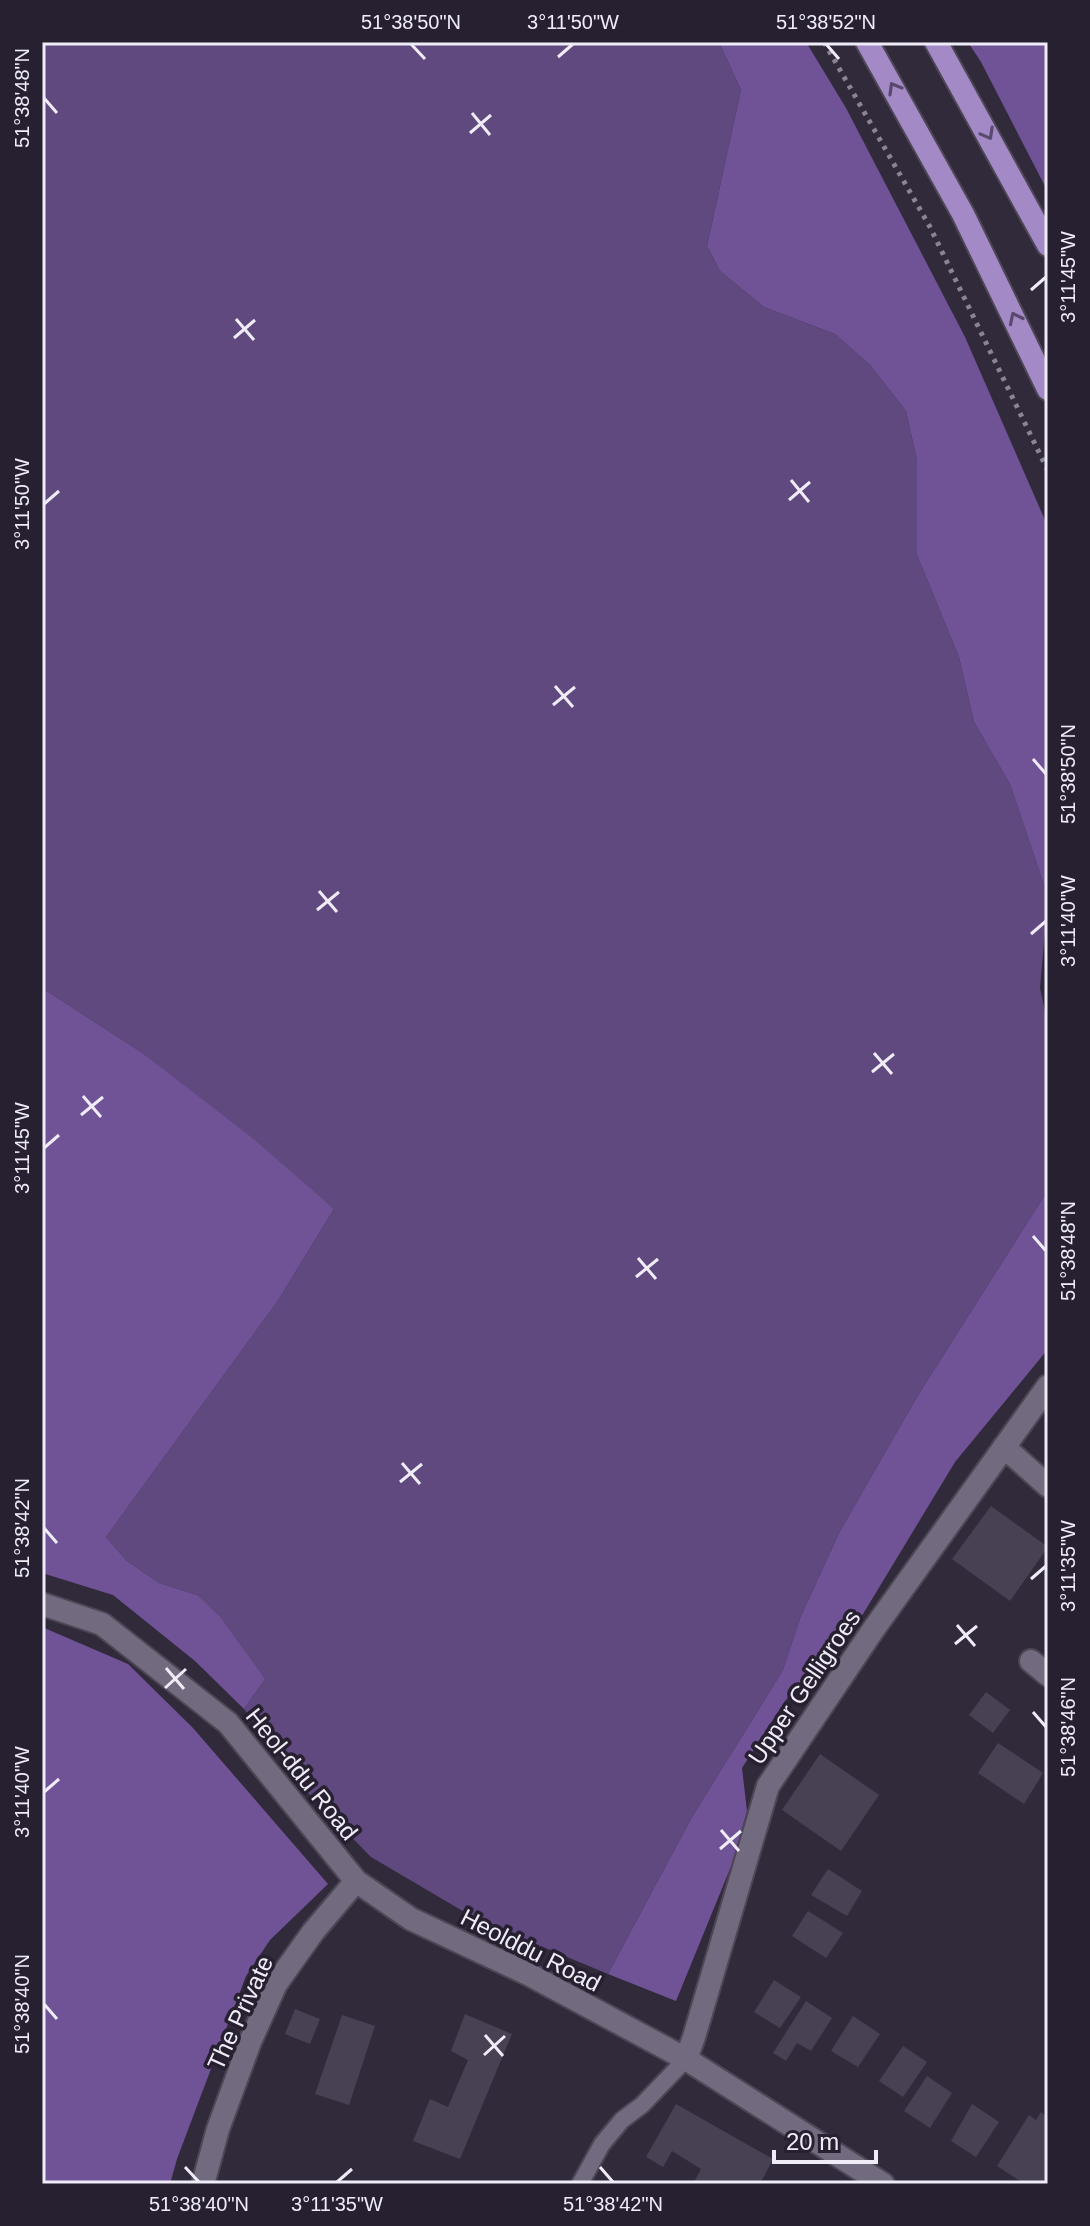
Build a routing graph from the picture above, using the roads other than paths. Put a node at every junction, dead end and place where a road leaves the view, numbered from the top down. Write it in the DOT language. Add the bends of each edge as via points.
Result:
graph roads {
  1 [pos="867,42"];
  2 [pos="936,42"];
  3 [pos="1048,245"];
  4 [pos="1048,389"];
  5 [pos="1048,1386"];
  6 [pos="1004,1447"];
  7 [pos="1048,1486"];
  8 [pos="42,1604"];
  9 [pos="356,1881"];
  10 [pos="686,2059"];
  11 [pos="203,2184"];
  12 [pos="580,2184"];
  13 [pos="883,2184"];
  4 -- 1 [label="main road, one-way" via="963,214"];
  2 -- 3 [label="main road, one-way"];
  5 -- 6 [label="street, Upper Gelligroes"];
  6 -- 7 [label="street"];
  6 -- 10 [label="street, Upper Gelligroes" via="768,1786"];
  8 -- 9 [label="street, Heol-ddu Road" via="102,1624 228,1723"];
  9 -- 10 [label="street, Heolddu Road" via="411,1919 530,1975"];
  9 -- 11 [label="street, The Private" via="276,1984 218,2129"];
  10 -- 12 [label="lane" via="622,2120"];
  10 -- 13 [label="street"];
}
